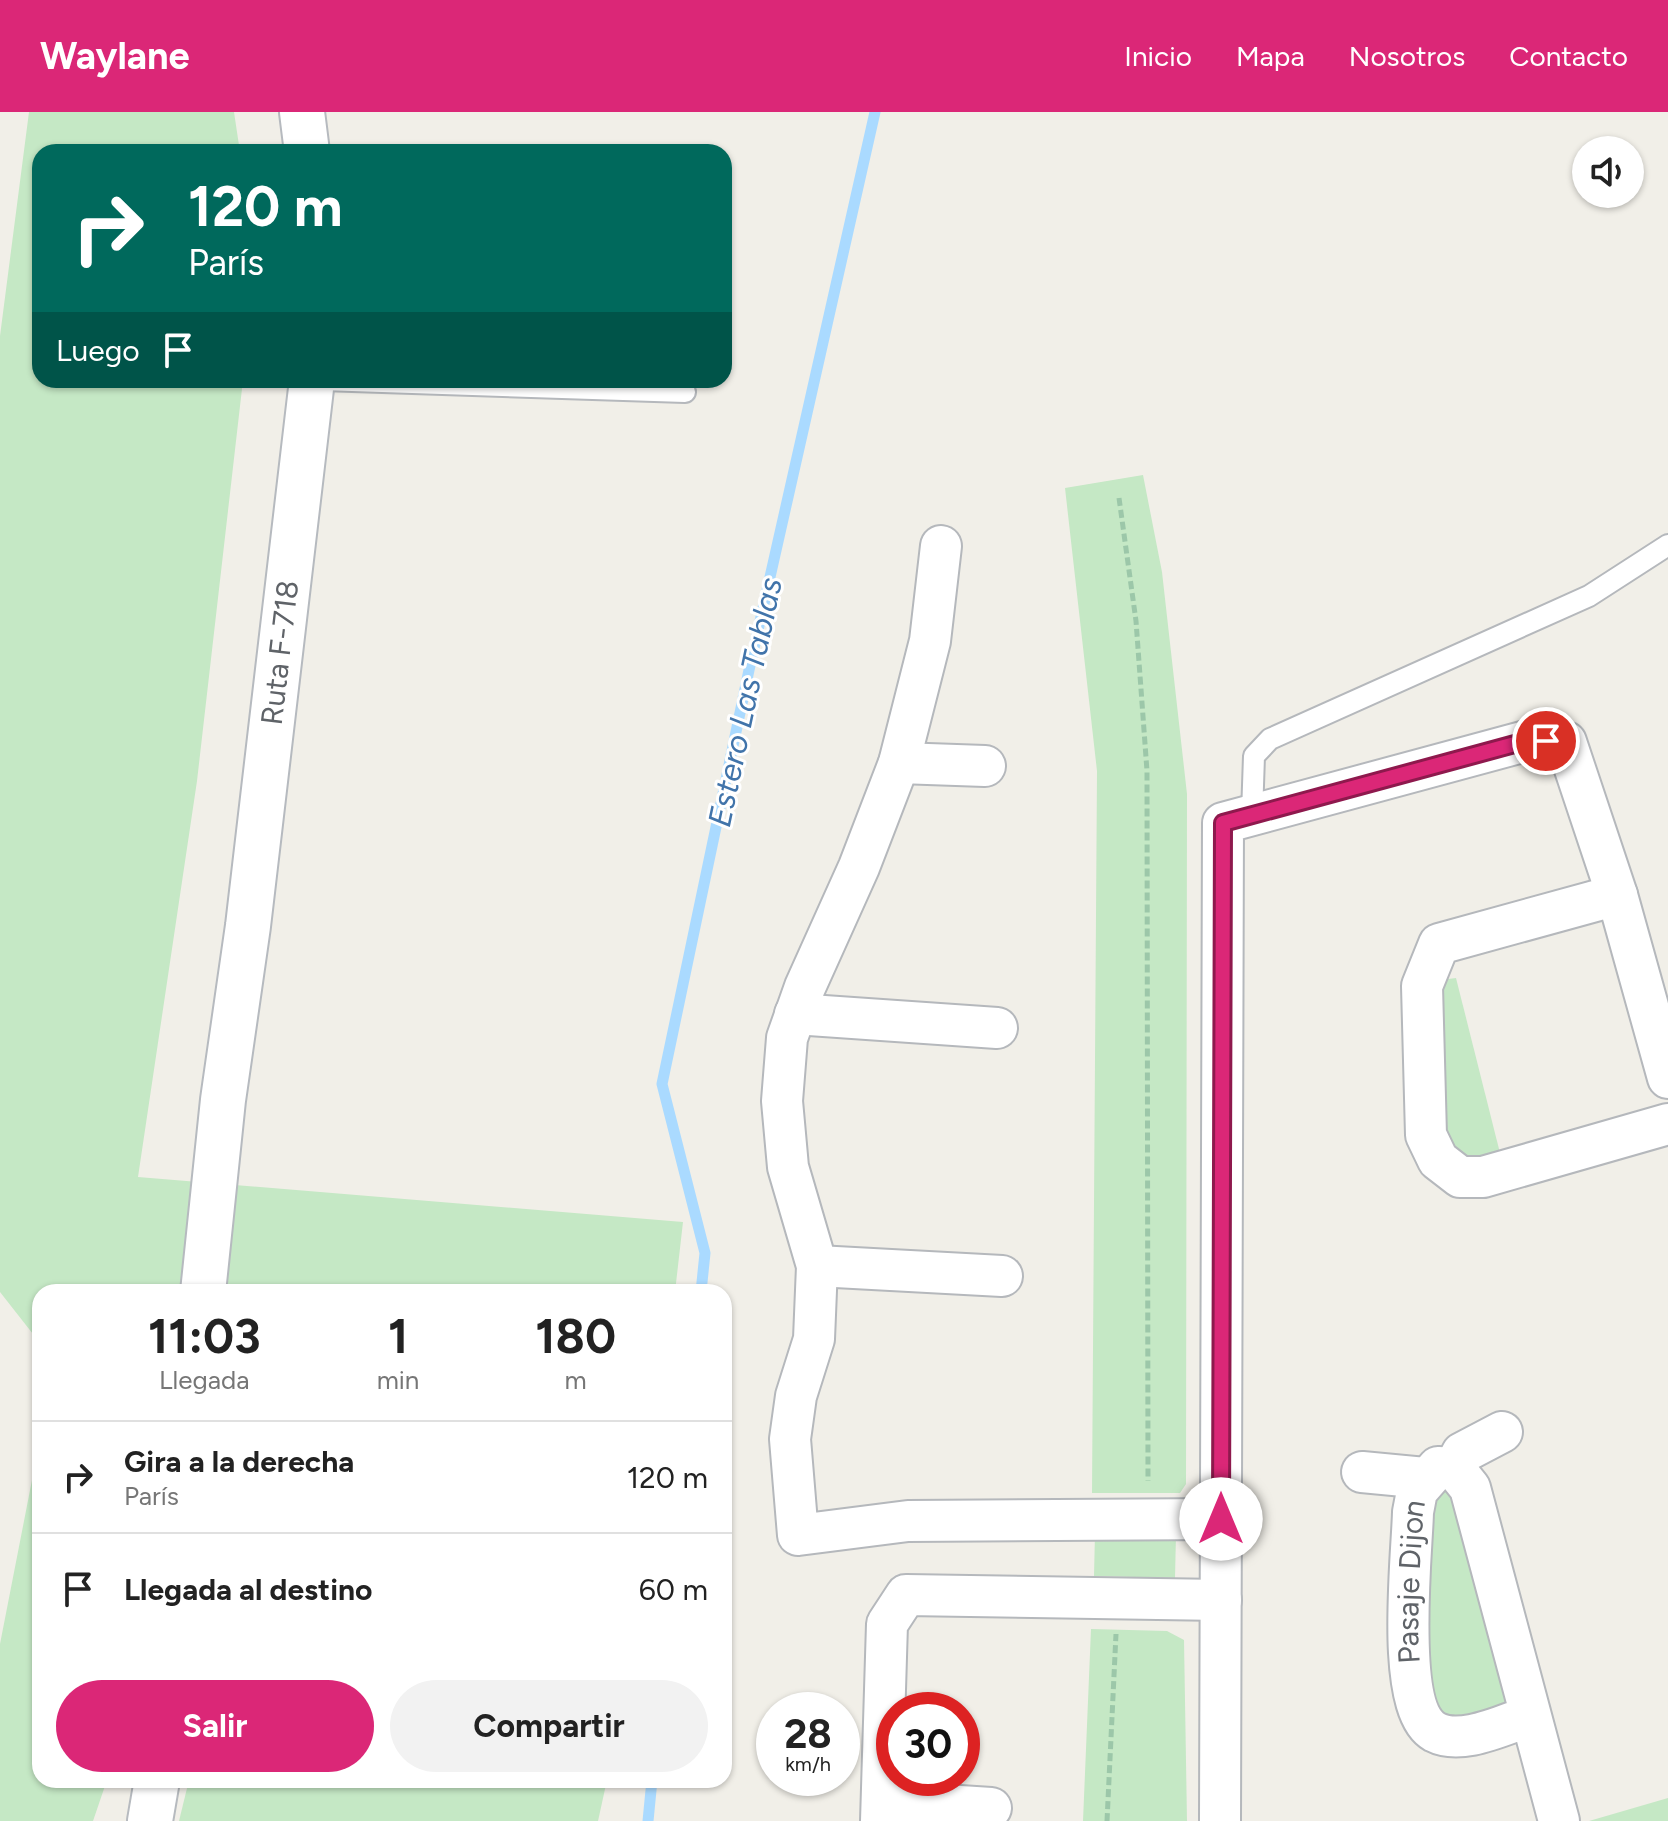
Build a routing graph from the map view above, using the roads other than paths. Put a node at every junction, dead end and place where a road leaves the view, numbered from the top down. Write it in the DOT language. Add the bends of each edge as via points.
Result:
graph roads {
  1 [pos="302,112"];
  2 [pos="306,144"];
  3 [pos="311,388"];
  4 [pos="564,388"];
  5 [pos="685,392"];
  6 [pos="1668,545"];
  7 [pos="941,546"];
  8 [pos="899,763"];
  9 [pos="985,766"];
  10 [pos="1238,819"];
  11 [pos="1617,895"];
  12 [pos="795,1014"];
  13 [pos="997,1028"];
  14 [pos="1668,1078"];
  15 [pos="1668,1124"];
  16 [pos="817,1266"];
  17 [pos="1002,1276"];
  18 [pos="204,1284"];
  19 [pos="1502,1432"];
  20 [pos="1362,1472"];
  21 [pos="1439,1473"];
  22 [pos="1221,1519"];
  23 [pos="1221,1600"];
  24 [pos="1530,1716"];
  25 [pos="156,1788"];
  26 [pos="991,1808"];
  27 [pos="882,1811"];
  28 [pos="150,1821"];
  29 [pos="1220,1821"];
  30 [pos="1559,1821"];
  1 -- 2 [label="main road"];
  3 -- 18 [label="main road, Ruta F-718"];
  4 -- 5 [label="lane"];
  6 -- 10 [label="lane" via="1589,596 1270,739 1254,756"];
  7 -- 8 [label="street" via="930,641"];
  8 -- 9 [label="street"];
  8 -- 12 [label="street"];
  10 -- 11 [label="street" via="1526,741 1566,742"];
  10 -- 22 [label="street"];
  11 -- 14 [label="street"];
  11 -- 15 [label="street" via="1439,944 1422,986 1426,1135 1438,1160 1460,1177 1483,1177"];
  12 -- 13 [label="street"];
  12 -- 16 [label="street" via="787,1038 782,1101 788,1167"];
  16 -- 17 [label="street"];
  16 -- 22 [label="street" via="814,1339 796,1396 790,1439 798,1535 908,1521"];
  19 -- 21 [label="street" via="1462,1453"];
  20 -- 21 [label="street"];
  21 -- 24 [label="street, Pasaje Dijon" via="1470,1488"];
  21 -- 24 [label="street, Pasaje Dijon" via="1417,1491 1412,1527 1409,1677 1420,1716 1435,1732 1451,1736"];
  22 -- 23 [label="street"];
  23 -- 27 [label="street" via="906,1595 887,1624"];
  23 -- 29 [label="street"];
  24 -- 30 [label="street, Pasaje Dijon"];
  25 -- 28 [label="main road"];
  26 -- 27 [label="street"];
}
